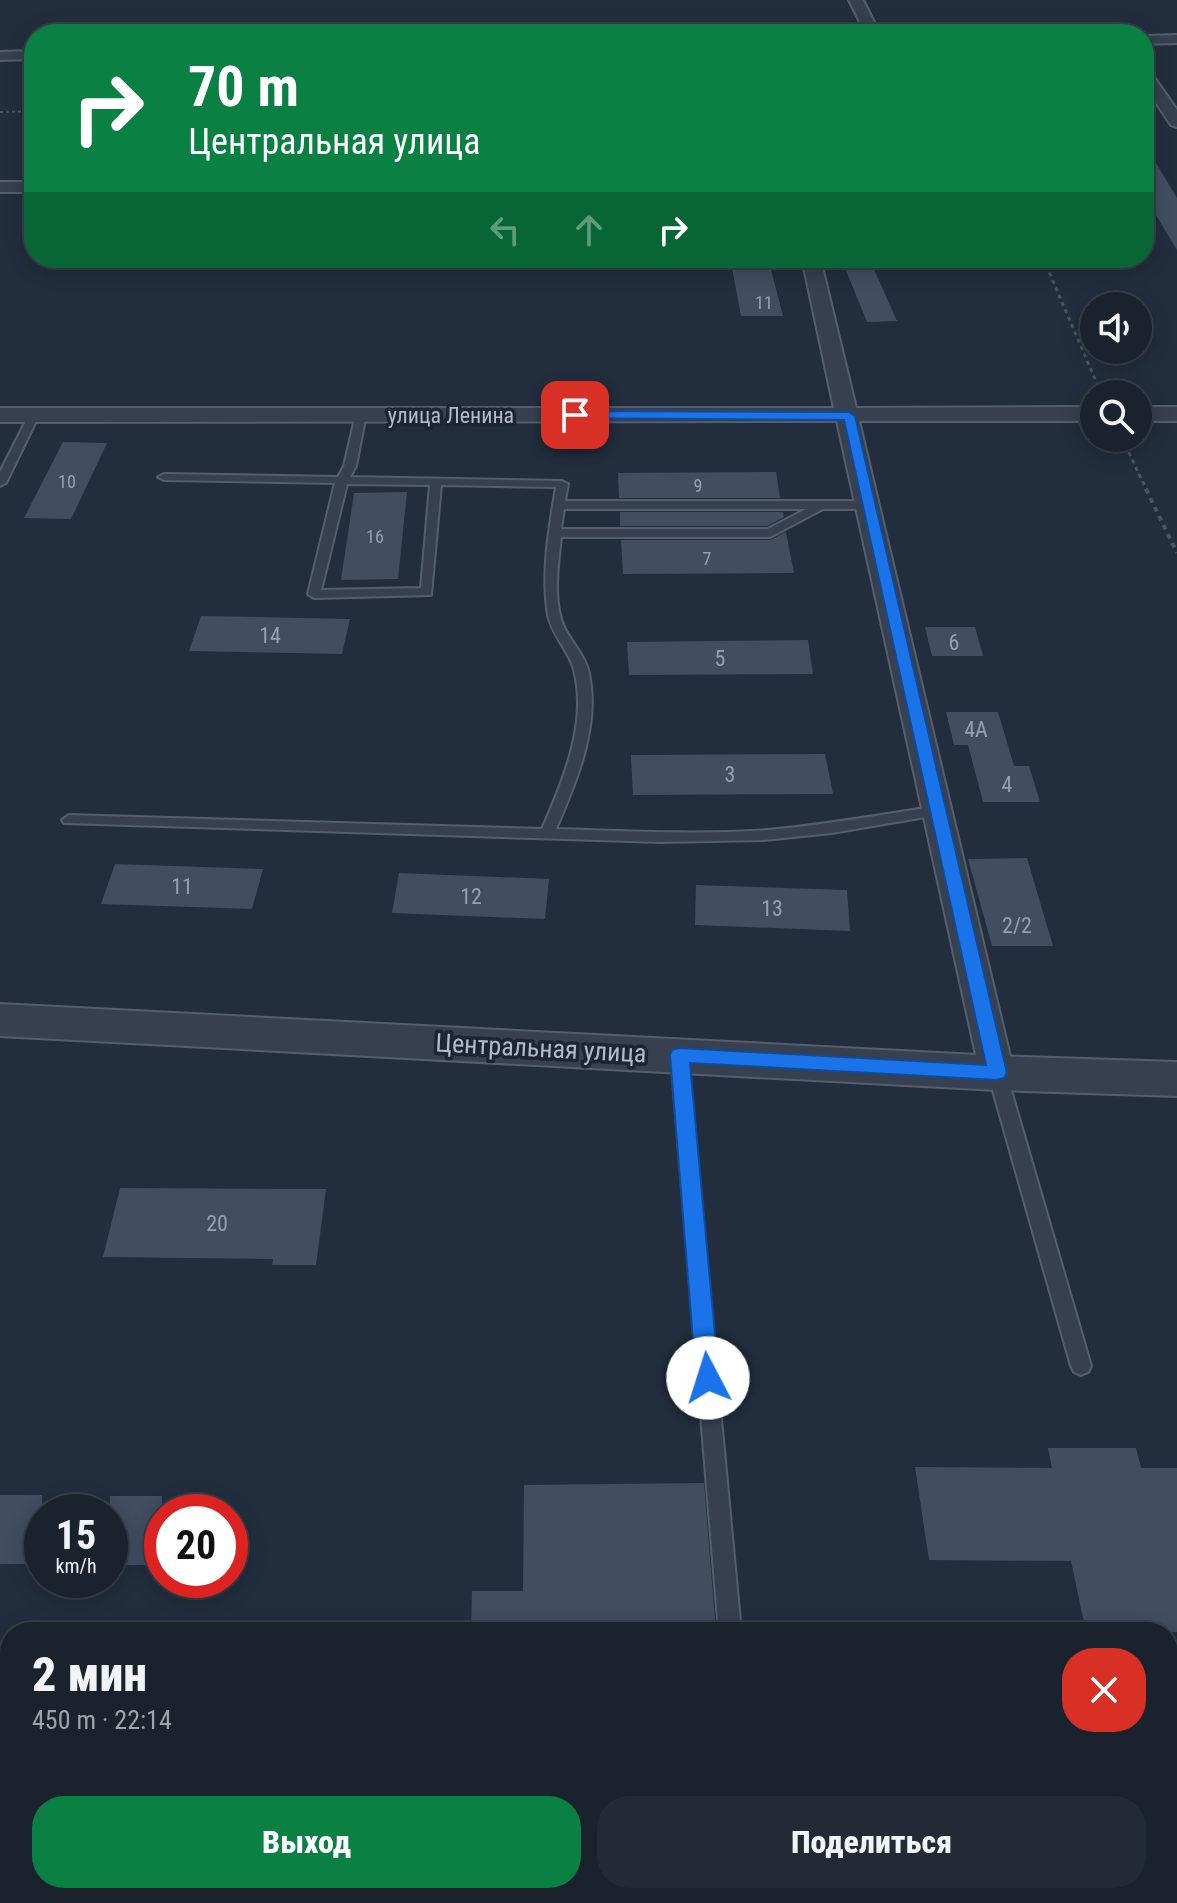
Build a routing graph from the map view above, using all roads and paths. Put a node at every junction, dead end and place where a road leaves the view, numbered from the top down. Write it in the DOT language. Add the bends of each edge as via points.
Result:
graph roads {
  1 [pos="856,0"];
  2 [pos="868,24"];
  3 [pos="1177,39"];
  4 [pos="1154,40"];
  5 [pos="24,55"];
  6 [pos="0,56"];
  7 [pos="1154,88"];
  8 [pos="24,111"];
  9 [pos="0,112"];
  10 [pos="1177,122"];
  11 [pos="0,187"];
  12 [pos="24,187"];
  13 [pos="813,268"];
  14 [pos="1047,268"];
  15 [pos="1096,380"];
  16 [pos="361,414"];
  17 [pos="1080,414"];
  18 [pos="1152,414"];
  19 [pos="1177,414"];
  20 [pos="0,415"];
  21 [pos="34,415"];
  22 [pos="849,416"];
  23 [pos="1129,452"];
  24 [pos="164,477"];
  25 [pos="342,480"];
  26 [pos="436,481"];
  27 [pos="0,483"];
  28 [pos="559,505"];
  29 [pos="869,505"];
  30 [pos="820,506"];
  31 [pos="556,533"];
  32 [pos="1177,553"];
  33 [pos="938,811"];
  34 [pos="69,820"];
  35 [pos="547,834"];
  36 [pos="0,1020"];
  37 [pos="679,1055"];
  38 [pos="997,1073"];
  39 [pos="1177,1079"];
  40 [pos="1081,1366"];
  41 [pos="729,1622"];
  1 -- 2 [label="street"];
  3 -- 4 [label="street"];
  5 -- 6 [label="street"];
  7 -- 10 [label="street"];
  8 -- 9 [label="path"];
  11 -- 12 [label="street"];
  13 -- 22 [label="street"];
  14 -- 15 [label="path"];
  16 -- 21 [label="street, улица Ленина"];
  16 -- 22 [label="street, улица Ленина"];
  16 -- 25 [label="lane"];
  17 -- 22 [label="street, улица Ленина"];
  18 -- 19 [label="street"];
  20 -- 21 [label="street, улица Ленина"];
  21 -- 27 [label="lane"];
  22 -- 29 [label="street"];
  23 -- 32 [label="path"];
  24 -- 25 [label="lane"];
  25 -- 26 [label="lane"];
  25 -- 26 [label="lane" via="314,594 427,592"];
  26 -- 28 [label="lane" via="562,484"];
  28 -- 30 [label="lane"];
  28 -- 31 [label="lane"];
  29 -- 30 [label="lane"];
  29 -- 33 [label="street"];
  30 -- 31 [label="lane" via="770,533"];
  31 -- 35 [label="lane" via="550,584 555,623 582,674 583,723 573,773"];
  33 -- 35 [label="lane" via="764,835"];
  33 -- 38 [label="street"];
  34 -- 35 [label="lane"];
  36 -- 37 [label="street, Центральная улица"];
  37 -- 38 [label="street, Центральная улица"];
  37 -- 41 [label="lane"];
  38 -- 39 [label="street, Центральная улица"];
  38 -- 40 [label="lane"];
}
